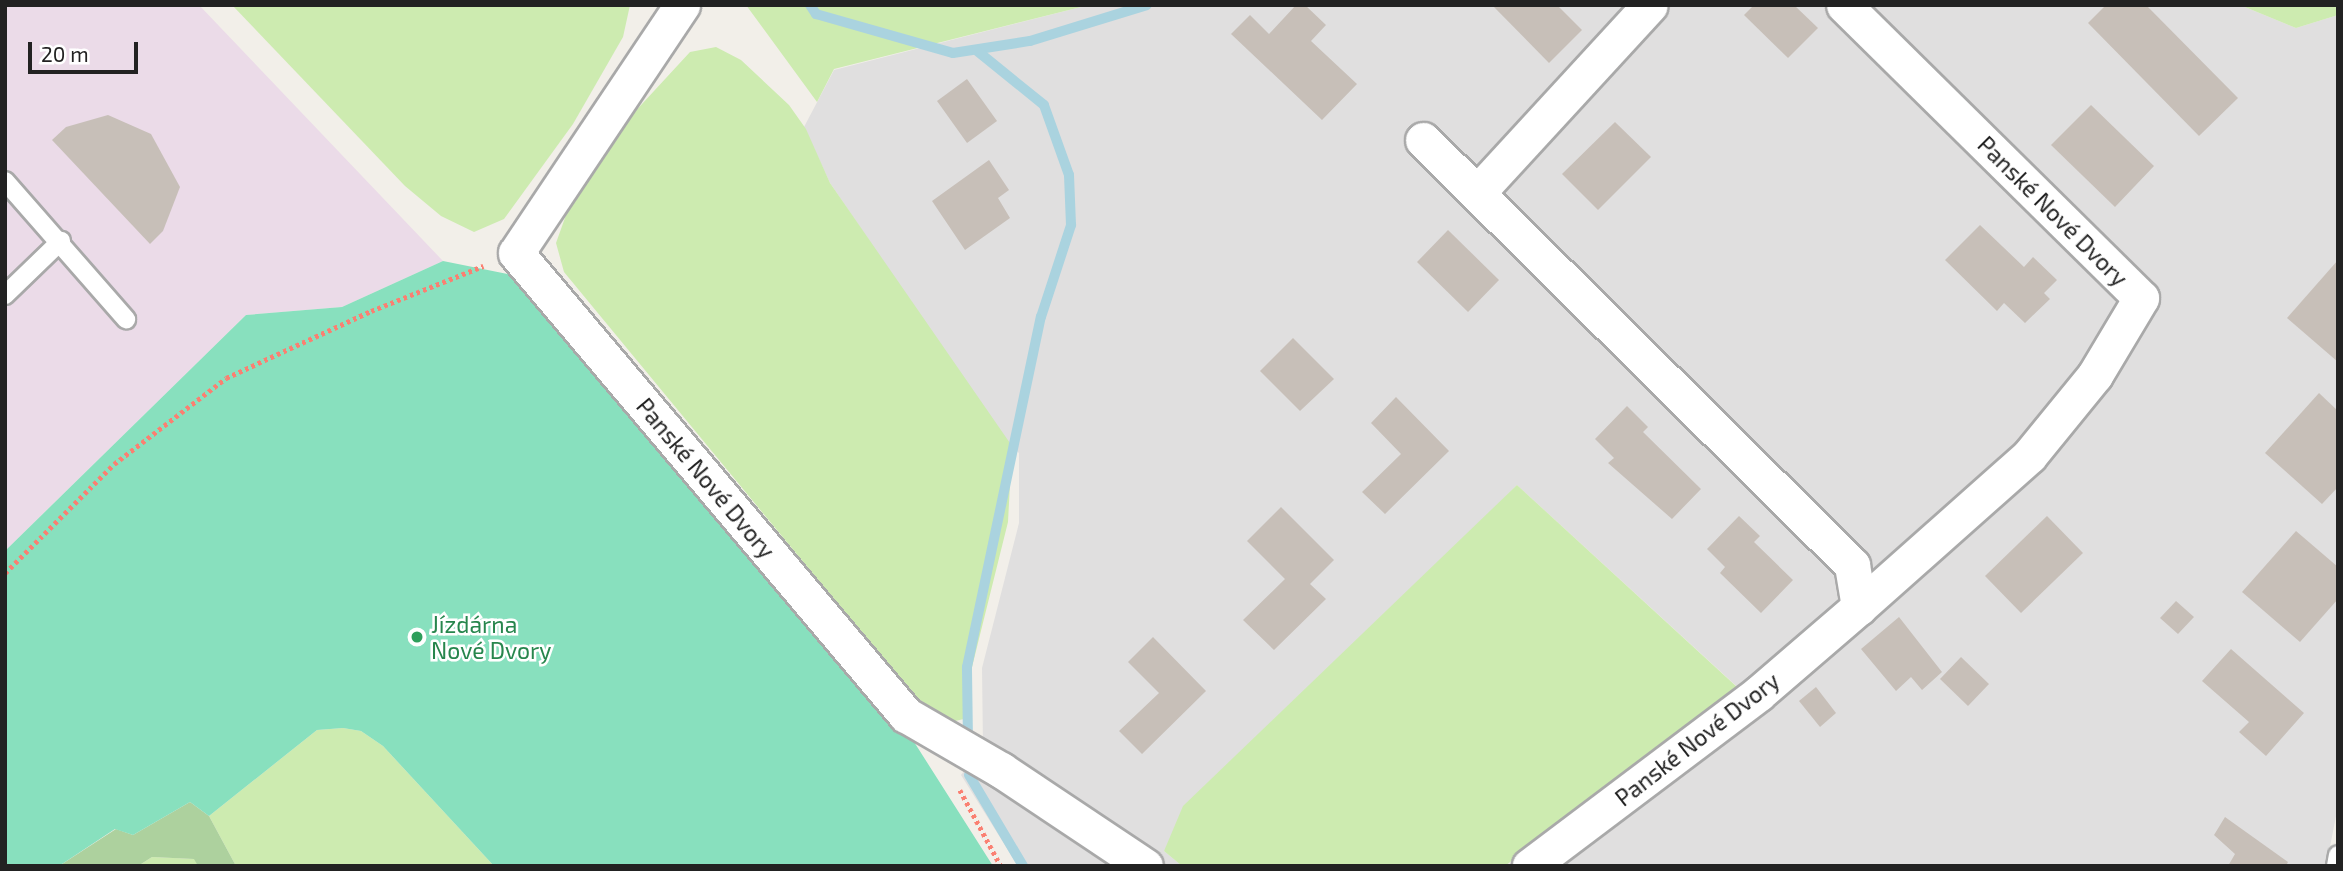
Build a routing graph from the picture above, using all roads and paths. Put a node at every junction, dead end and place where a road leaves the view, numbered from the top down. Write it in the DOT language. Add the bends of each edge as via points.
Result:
graph roads {
  1 [pos="682,5"];
  2 [pos="1650,5"];
  3 [pos="1843,5"];
  4 [pos="1423,141"];
  5 [pos="5,181"];
  6 [pos="1477,193"];
  7 [pos="61,241"];
  8 [pos="516,253"];
  9 [pos="5,295"];
  10 [pos="126,319"];
  11 [pos="5,573"];
  12 [pos="1859,607"];
  13 [pos="2338,855"];
  14 [pos="1145,866"];
  15 [pos="1530,866"];
  16 [pos="2336,866"];
  1 -- 8 [label="street"];
  2 -- 6 [label="street"];
  3 -- 12 [label="street, Panské Nové Dvory" via="2141,298 2095,375 2029,456"];
  4 -- 6 [label="street"];
  5 -- 7 [label="lane"];
  6 -- 12 [label="street" via="1852,565"];
  7 -- 9 [label="lane"];
  7 -- 10 [label="lane"];
  8 -- 11 [label="path" via="371,311 226,378 114,464"];
  8 -- 14 [label="street, Panské Nové Dvory" via="906,715 1001,770"];
  12 -- 15 [label="street, Panské Nové Dvory" via="1758,694"];
  13 -- 16 [label="lane"];
}
